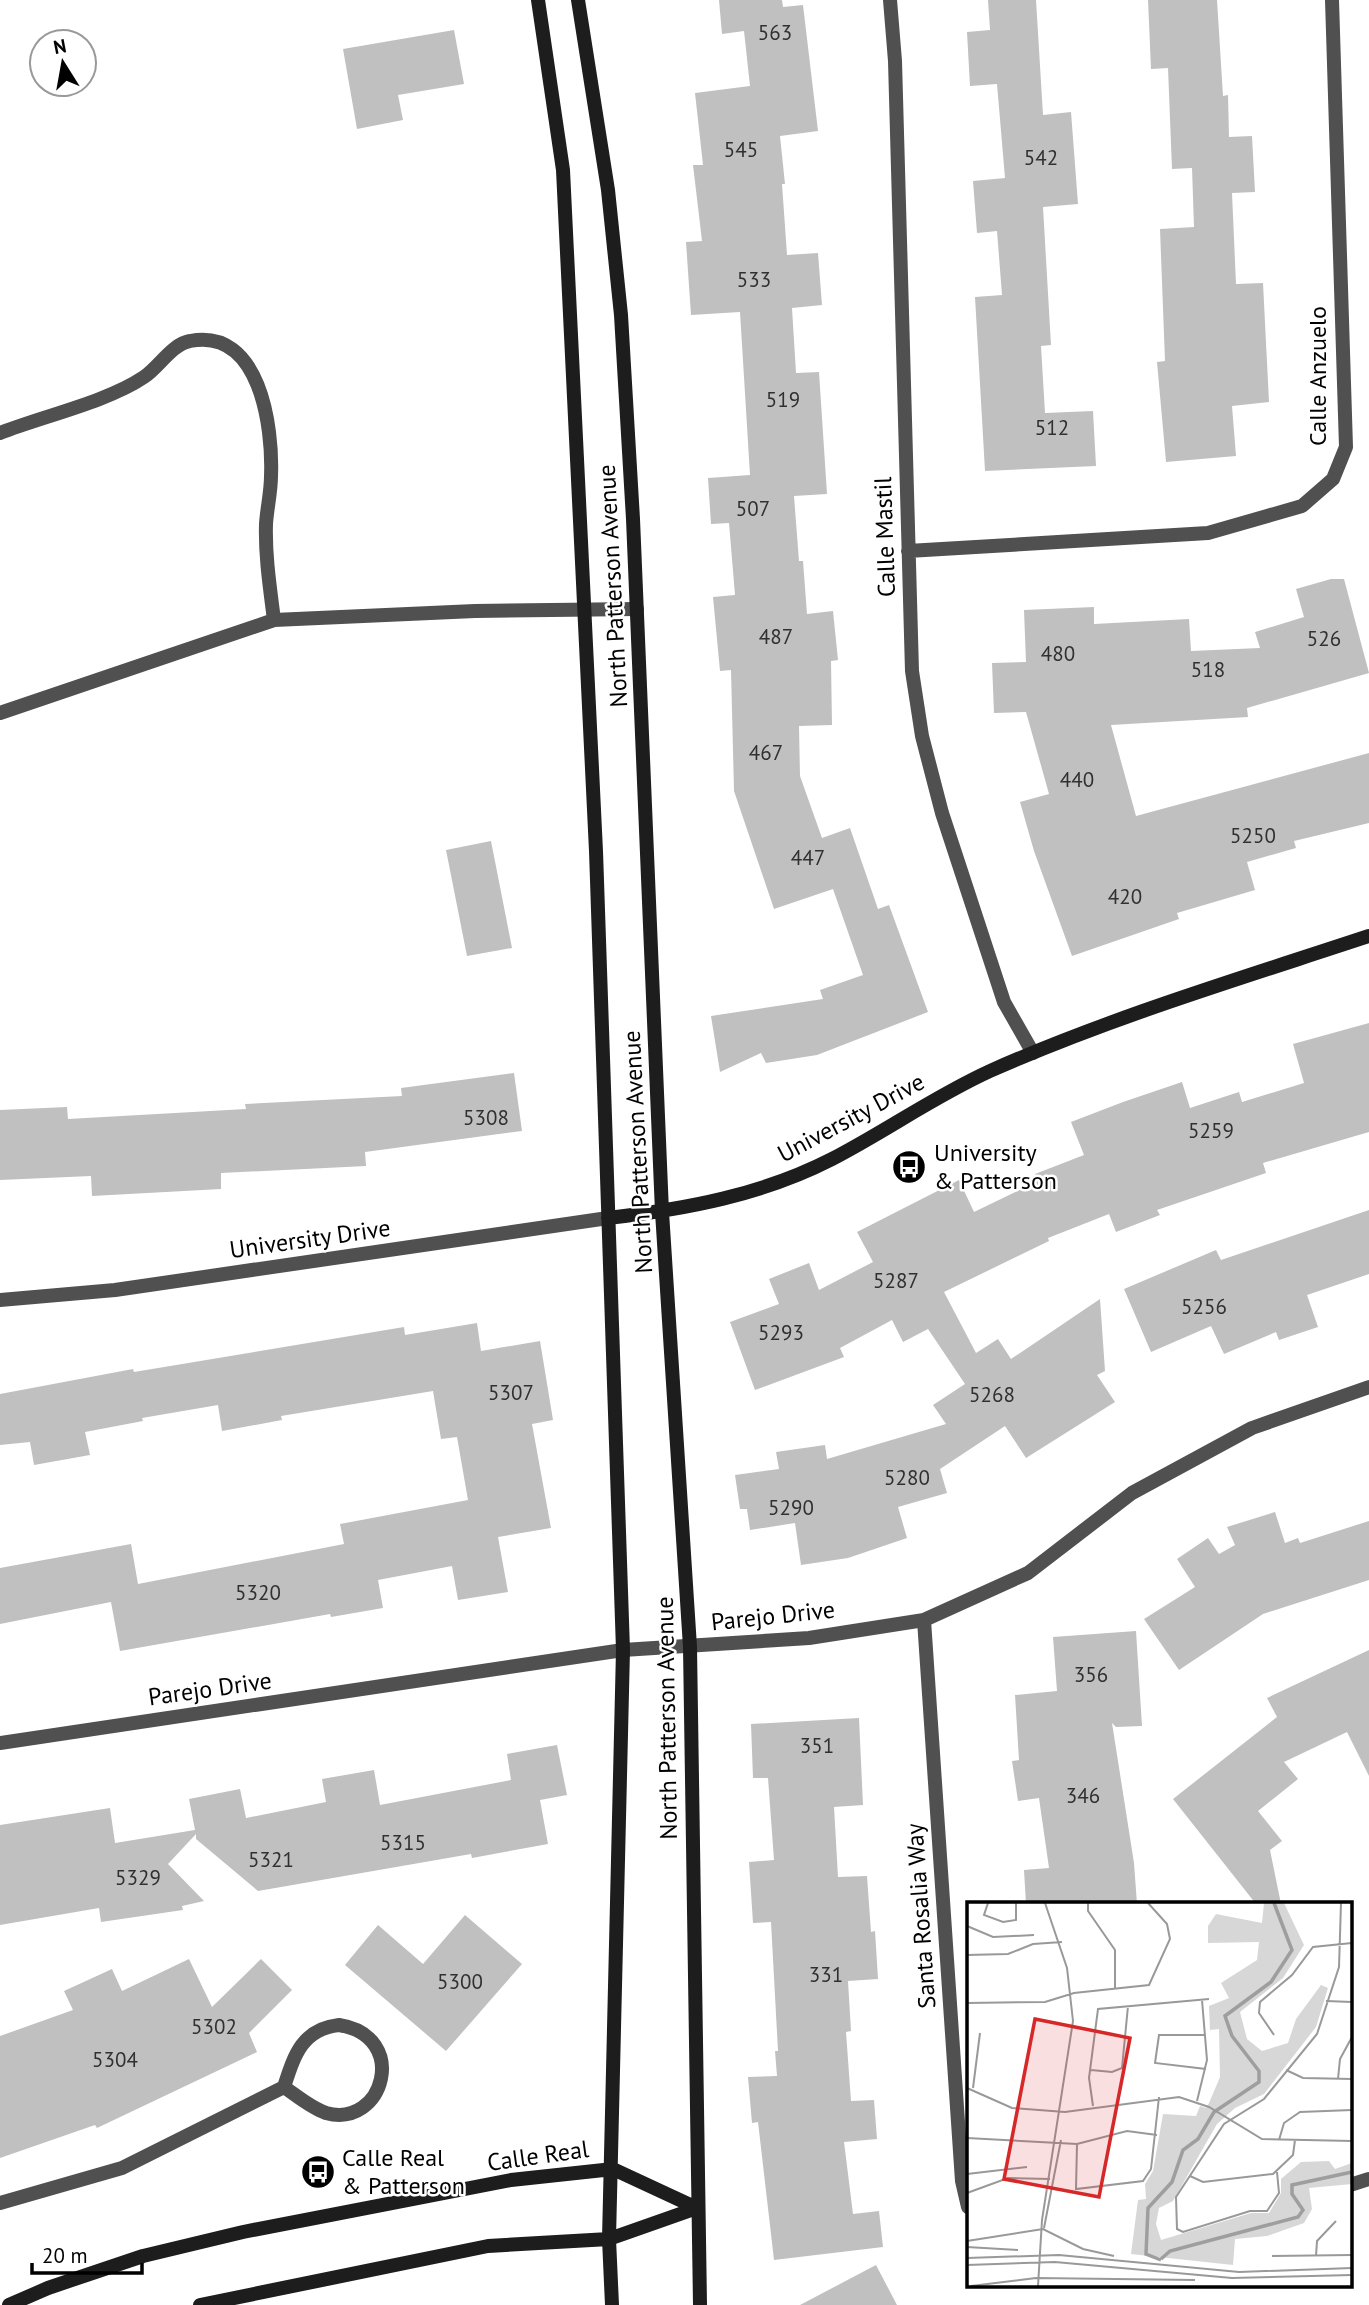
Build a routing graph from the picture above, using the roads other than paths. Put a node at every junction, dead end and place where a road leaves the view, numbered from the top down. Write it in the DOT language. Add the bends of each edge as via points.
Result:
graph roads {
  1 [pos="538,0"];
  2 [pos="578,0"];
  3 [pos="890,0"];
  4 [pos="1332,0"];
  5 [pos="0,433"];
  6 [pos="908,551"];
  7 [pos="637,609"];
  8 [pos="585,610"];
  9 [pos="274,620"];
  10 [pos="0,713"];
  11 [pos="1369,936"];
  12 [pos="1033,1053"];
  13 [pos="663,1212"];
  14 [pos="608,1218"];
  15 [pos="0,1300"];
  16 [pos="1369,1387"];
  17 [pos="924,1620"];
  18 [pos="690,1647"];
  19 [pos="623,1650"];
  20 [pos="0,1743"];
  21 [pos="284,2087"];
  22 [pos="613,2169"];
  23 [pos="1369,2179"];
  24 [pos="1352,2184"];
  25 [pos="0,2203"];
  26 [pos="967,2203"];
  27 [pos="697,2208"];
  28 [pos="609,2239"];
  29 [pos="9,2305"];
  30 [pos="200,2305"];
  31 [pos="612,2305"];
  32 [pos="700,2305"];
  1 -- 8 [label="main road, North Patterson Avenue" via="564,170"];
  2 -- 7 [label="main road, North Patterson Avenue" via="608,190 621,315"];
  3 -- 6 [label="street, Calle Mastil"];
  4 -- 6 [label="street, Calle Anzuelo" via="1346,447 1332,479 1302,506 1208,533"];
  5 -- 9 [label="street" via="145,377 187,341 206,339 227,346 249,364 269,432 266,524"];
  6 -- 12 [label="street, Calle Mastil" via="912,671 922,736 942,813 1004,1002"];
  7 -- 8 [label="street"];
  7 -- 13 [label="main road, North Patterson Avenue"];
  8 -- 9 [label="street"];
  8 -- 14 [label="main road, North Patterson Avenue"];
  9 -- 10 [label="street"];
  11 -- 12 [label="main road, University Drive" via="1160,1005"];
  12 -- 13 [label="main road, University Drive" via="934,1099 831,1159 761,1189"];
  13 -- 14 [label="main road, University Drive"];
  13 -- 18 [label="main road, North Patterson Avenue"];
  14 -- 15 [label="street, University Drive" via="115,1290"];
  14 -- 19 [label="main road, North Patterson Avenue"];
  16 -- 17 [label="street, Parejo Drive" via="1252,1428 1132,1493 1028,1573"];
  17 -- 18 [label="street, Parejo Drive" via="809,1638"];
  17 -- 26 [label="street, Santa Rosalia Way" via="961,2181"];
  18 -- 19 [label="street, Parejo Drive"];
  18 -- 27 [label="main road, North Patterson Avenue"];
  19 -- 20 [label="street, Parejo Drive"];
  19 -- 22 [label="main road, North Patterson Avenue"];
  21 -- 21 [label="street" via="302,2042 325,2026 353,2027 376,2045 383,2074 374,2095 356,2110 342,2114 319,2110"];
  21 -- 25 [label="street" via="122,2168"];
  22 -- 27 [label="main road, Calle Real"];
  22 -- 28 [label="main road, North Patterson Avenue"];
  22 -- 29 [label="main road, Calle Real" via="510,2180 243,2232 143,2256"];
  23 -- 24 [label="street"];
  27 -- 28 [label="main road"];
  27 -- 32 [label="main road, North Patterson Avenue"];
  28 -- 30 [label="main road" via="488,2246"];
  28 -- 31 [label="main road, North Patterson Avenue"];
}
